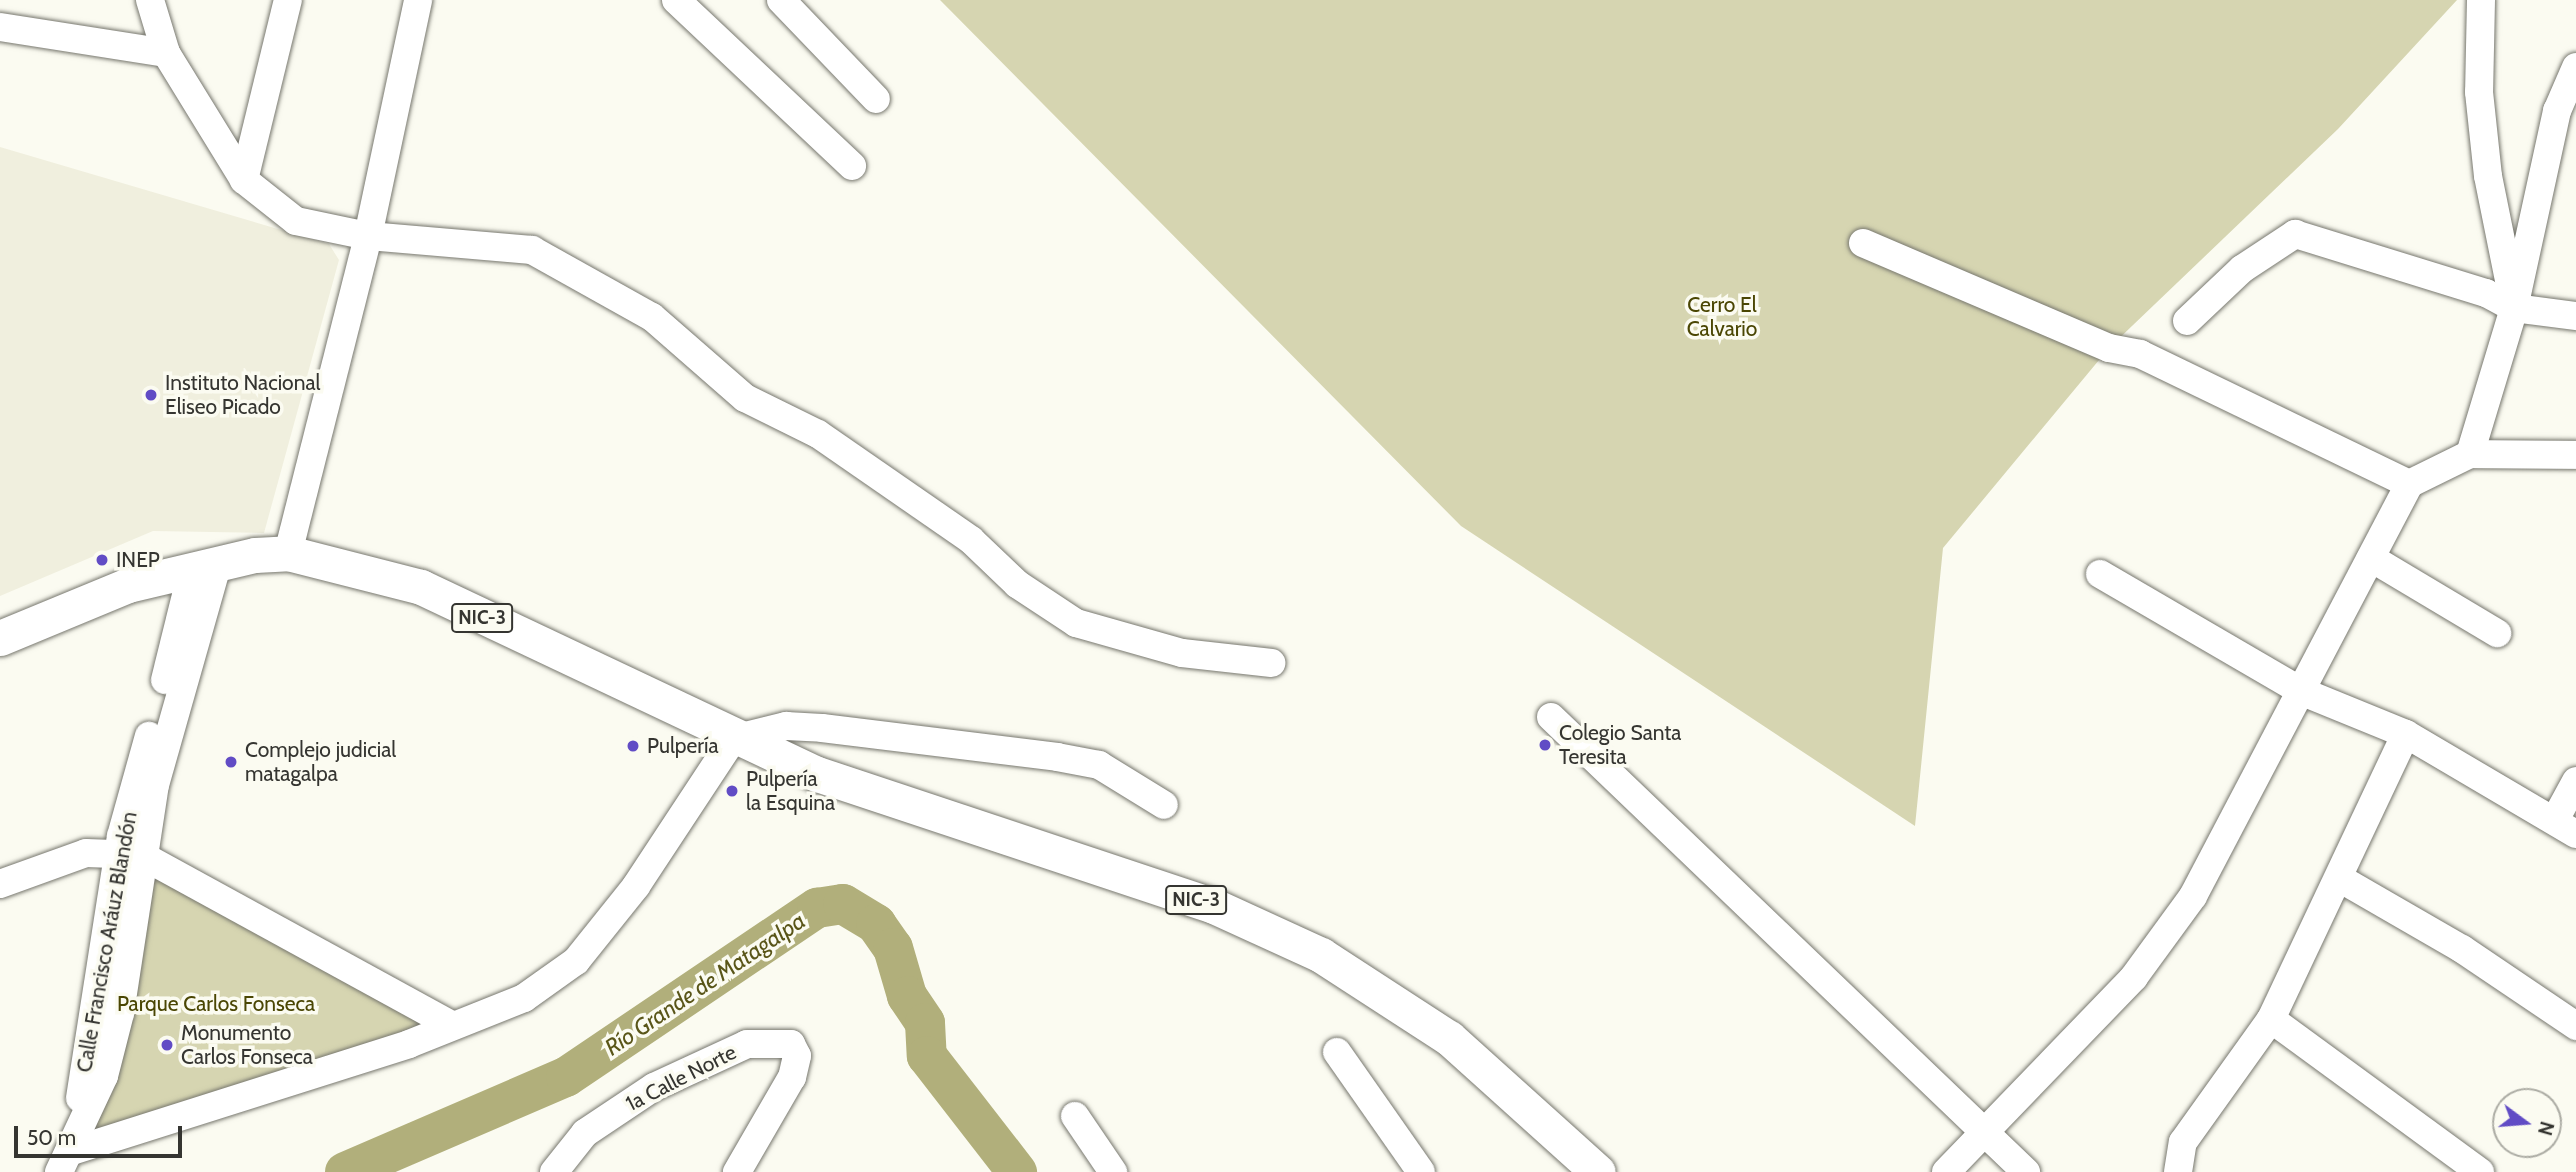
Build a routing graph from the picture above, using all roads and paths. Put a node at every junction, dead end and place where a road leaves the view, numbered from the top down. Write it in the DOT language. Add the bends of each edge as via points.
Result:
graph roads {
  1 [pos="150,0"];
  2 [pos="288,0"];
  3 [pos="418,0"];
  4 [pos="676,0"];
  5 [pos="781,0"];
  6 [pos="2481,0"];
  7 [pos="0,27"];
  8 [pos="166,53"];
  9 [pos="2576,67"];
  10 [pos="876,99"];
  11 [pos="852,166"];
  12 [pos="244,180"];
  13 [pos="368,236"];
  14 [pos="1863,243"];
  15 [pos="2514,308"];
  16 [pos="2576,317"];
  17 [pos="2186,321"];
  18 [pos="2470,454"];
  19 [pos="2576,455"];
  20 [pos="2409,484"];
  21 [pos="288,552"];
  22 [pos="2371,558"];
  23 [pos="204,568"];
  24 [pos="2101,574"];
  25 [pos="2497,632"];
  26 [pos="0,638"];
  27 [pos="1271,663"];
  28 [pos="2303,692"];
  29 [pos="1552,717"];
  30 [pos="2406,734"];
  31 [pos="733,739"];
  32 [pos="2576,781"];
  33 [pos="1164,805"];
  34 [pos="2566,826"];
  35 [pos="130,853"];
  36 [pos="2339,878"];
  37 [pos="0,884"];
  38 [pos="2271,1019"];
  39 [pos="451,1025"];
  40 [pos="2576,1026"];
  41 [pos="1337,1052"];
  42 [pos="1075,1115"];
  43 [pos="1985,1138"];
  44 [pos="64,1162"];
  45 [pos="554,1172"];
  46 [pos="737,1172"];
  47 [pos="1113,1172"];
  48 [pos="1421,1172"];
  49 [pos="1598,1172"];
  50 [pos="1946,1172"];
  51 [pos="2026,1172"];
  52 [pos="2178,1172"];
  53 [pos="2480,1172"];
  1 -- 8 [label="street"];
  2 -- 12 [label="street"];
  3 -- 13 [label="street"];
  4 -- 11 [label="street"];
  5 -- 10 [label="street"];
  6 -- 15 [label="street" via="2479,92 2488,176"];
  7 -- 8 [label="street"];
  8 -- 12 [label="street"];
  9 -- 15 [label="street" via="2557,111"];
  12 -- 13 [label="street" via="296,221"];
  13 -- 21 [label="street"];
  13 -- 27 [label="street" via="532,250 652,317 745,398 818,434 971,540 1017,584 1076,623 1182,653"];
  14 -- 20 [label="street" via="2109,348 2140,354"];
  15 -- 16 [label="street"];
  15 -- 17 [label="street" via="2486,293 2295,234 2242,269"];
  15 -- 18 [label="street"];
  18 -- 19 [label="street"];
  18 -- 20 [label="street"];
  20 -- 22 [label="street"];
  21 -- 23 [label="main road, NIC-3"];
  21 -- 31 [label="main road, NIC-3" via="421,587"];
  22 -- 25 [label="street"];
  22 -- 28 [label="street"];
  23 -- 26 [label="main road, NIC-3" via="128,586"];
  23 -- 35 [label="street, Calle Francisco Aráuz Blandón" via="171,719"];
  24 -- 28 [label="street"];
  28 -- 30 [label="street"];
  28 -- 43 [label="street" via="2193,897 2134,977"];
  29 -- 43 [label="street"];
  30 -- 34 [label="street"];
  30 -- 36 [label="street"];
  31 -- 33 [label="street" via="786,726 822,728 1057,757 1099,765"];
  31 -- 39 [label="street" via="636,886 576,961 524,998"];
  31 -- 49 [label="main road, NIC-3" via="998,838 1214,906 1321,955 1449,1038"];
  32 -- 34 [label="street"];
  35 -- 37 [label="street" via="86,853"];
  35 -- 39 [label="street"];
  35 -- 44 [label="street, Calle Francisco Aráuz Blandón"];
  36 -- 38 [label="street"];
  36 -- 40 [label="street" via="2462,949"];
  38 -- 52 [label="street" via="2183,1142"];
  38 -- 53 [label="street"];
  39 -- 44 [label="street"];
  41 -- 48 [label="street"];
  42 -- 47 [label="street"];
  43 -- 50 [label="street"];
  43 -- 51 [label="street"];
  45 -- 46 [label="street, 1a Calle Norte" via="585,1133 654,1087 747,1044 791,1044 797,1056 792,1077"];
}
